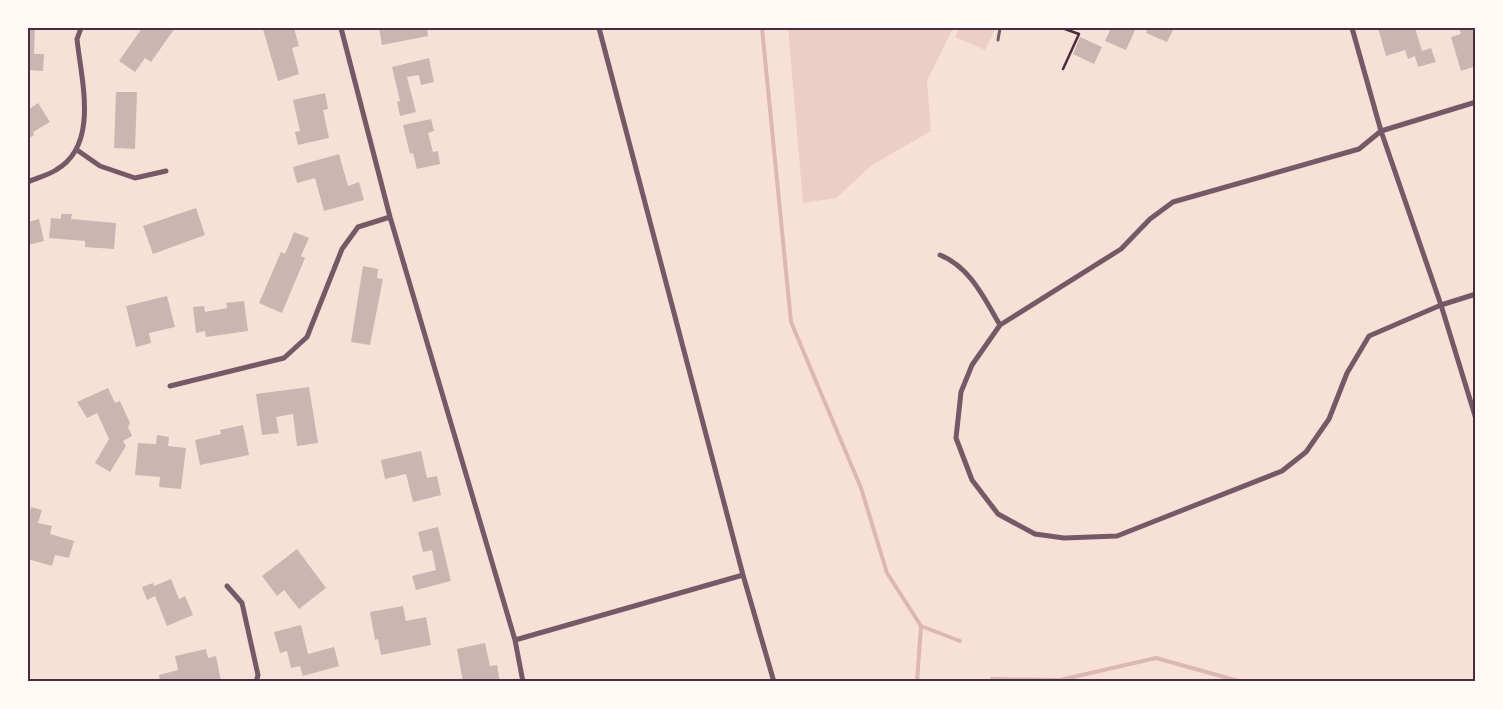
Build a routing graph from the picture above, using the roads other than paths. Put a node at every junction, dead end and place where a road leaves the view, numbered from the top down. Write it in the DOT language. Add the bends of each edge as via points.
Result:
graph roads {
  1 [pos="81,28"];
  2 [pos="341,28"];
  3 [pos="599,28"];
  4 [pos="1000,28"];
  5 [pos="1352,28"];
  6 [pos="998,40"];
  7 [pos="1476,102"];
  8 [pos="1381,131"];
  9 [pos="77,150"];
  10 [pos="166,171"];
  11 [pos="28,182"];
  12 [pos="390,217"];
  13 [pos="940,255"];
  14 [pos="1476,294"];
  15 [pos="1441,305"];
  16 [pos="1000,325"];
  17 [pos="170,386"];
  18 [pos="1476,420"];
  19 [pos="743,575"];
  20 [pos="227,586"];
  21 [pos="515,640"];
  22 [pos="256,682"];
  23 [pos="524,682"];
  24 [pos="774,682"];
  1 -- 9 [label="street" via="76,39 85,117"];
  2 -- 12 [label="street"];
  3 -- 19 [label="street"];
  4 -- 6 [label="lane"];
  5 -- 8 [label="street"];
  7 -- 8 [label="street"];
  8 -- 15 [label="street"];
  8 -- 16 [label="street" via="1359,148 1173,202 1150,219 1121,249"];
  9 -- 10 [label="street" via="100,166 135,178"];
  9 -- 11 [label="street" via="58,169"];
  12 -- 17 [label="street" via="358,227 342,249 307,337 284,358"];
  12 -- 21 [label="street"];
  13 -- 16 [label="street" via="954,261 967,273"];
  14 -- 15 [label="street"];
  15 -- 16 [label="street" via="1370,336 1347,373 1330,419 1306,452 1282,472 1117,536 1073,538 1035,534 998,514 972,480 956,438 961,392 972,365"];
  15 -- 18 [label="street"];
  19 -- 21 [label="street"];
  19 -- 24 [label="street"];
  20 -- 22 [label="street" via="242,603 258,675"];
  21 -- 23 [label="street"];
}
